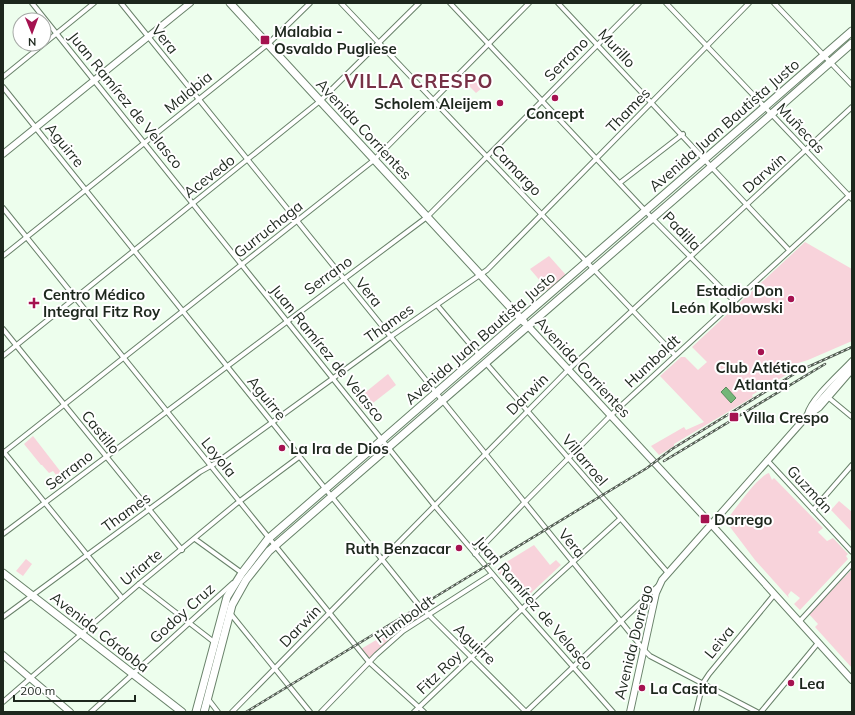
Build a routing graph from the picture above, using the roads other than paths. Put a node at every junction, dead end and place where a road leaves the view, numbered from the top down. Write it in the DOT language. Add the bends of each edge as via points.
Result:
graph roads {
  1 [pos="32,3"];
  2 [pos="94,3"];
  3 [pos="121,3"];
  4 [pos="190,3"];
  5 [pos="230,3"];
  6 [pos="310,3"];
  7 [pos="341,3"];
  8 [pos="419,3"];
  9 [pos="450,3"];
  10 [pos="529,3"];
  11 [pos="558,3"];
  12 [pos="639,3"];
  13 [pos="666,3"];
  14 [pos="749,3"];
  15 [pos="774,3"];
  16 [pos="852,31"];
  17 [pos="57,34"];
  18 [pos="148,37"];
  19 [pos="380,43"];
  20 [pos="852,43"];
  21 [pos="268,44"];
  22 [pos="489,44"];
  23 [pos="598,44"];
  24 [pos="706,45"];
  25 [pos="824,55"];
  26 [pos="830,61"];
  27 [pos="3,77"];
  28 [pos="94,81"];
  29 [pos="852,84"];
  30 [pos="3,87"];
  31 [pos="198,99"];
  32 [pos="434,100"];
  33 [pos="320,101"];
  34 [pos="542,101"];
  35 [pos="652,102"];
  36 [pos="765,107"];
  37 [pos="852,108"];
  38 [pos="772,114"];
  39 [pos="35,128"];
  40 [pos="683,134"];
  41 [pos="144,143"];
  42 [pos="806,151"];
  43 [pos="3,154"];
  44 [pos="487,156"];
  45 [pos="597,158"];
  46 [pos="705,158"];
  47 [pos="248,160"];
  48 [pos="374,160"];
  49 [pos="712,166"];
  50 [pos="621,182"];
  51 [pos="86,190"];
  52 [pos="851,196"];
  53 [pos="193,203"];
  54 [pos="748,204"];
  55 [pos="3,208"];
  56 [pos="646,211"];
  57 [pos="542,213"];
  58 [pos="427,217"];
  59 [pos="652,218"];
  60 [pos="297,221"];
  61 [pos="27,237"];
  62 [pos="134,250"];
  63 [pos="789,250"];
  64 [pos="3,256"];
  65 [pos="690,256"];
  66 [pos="588,261"];
  67 [pos="242,265"];
  68 [pos="594,268"];
  69 [pos="480,274"];
  70 [pos="343,279"];
  71 [pos="76,298"];
  72 [pos="734,301"];
  73 [pos="437,304"];
  74 [pos="633,310"];
  75 [pos="182,311"];
  76 [pos="521,319"];
  77 [pos="287,321"];
  78 [pos="528,326"];
  79 [pos="3,328"];
  80 [pos="390,337"];
  81 [pos="16,346"];
  82 [pos="675,355"];
  83 [pos="3,356"];
  84 [pos="480,356"];
  85 [pos="124,358"];
  86 [pos="852,360"];
  87 [pos="485,362"];
  88 [pos="852,365"];
  89 [pos="227,366"];
  90 [pos="568,370"];
  91 [pos="852,370"];
  92 [pos="333,378"];
  93 [pos="436,394"];
  94 [pos="829,398"];
  95 [pos="442,401"];
  96 [pos="63,405"];
  97 [pos="527,411"];
  98 [pos="168,412"];
  99 [pos="610,416"];
  100 [pos="852,417"];
  101 [pos="806,418"];
  102 [pos="272,422"];
  103 [pos="382,440"];
  104 [pos="387,447"];
  105 [pos="3,452"];
  106 [pos="485,454"];
  107 [pos="106,457"];
  108 [pos="299,457"];
  109 [pos="568,458"];
  110 [pos="767,460"];
  111 [pos="852,465"];
  112 [pos="210,466"];
  113 [pos="326,489"];
  114 [pos="332,496"];
  115 [pos="46,502"];
  116 [pos="240,502"];
  117 [pos="524,503"];
  118 [pos="435,506"];
  119 [pos="149,510"];
  120 [pos="813,510"];
  121 [pos="620,519"];
  122 [pos="711,524"];
  123 [pos="3,534"];
  124 [pos="195,539"];
  125 [pos="268,539"];
  126 [pos="274,546"];
  127 [pos="182,550"];
  128 [pos="852,552"];
  129 [pos="88,554"];
  130 [pos="475,554"];
  131 [pos="382,560"];
  132 [pos="572,562"];
  133 [pos="852,564"];
  134 [pos="3,573"];
  135 [pos="242,573"];
  136 [pos="668,573"];
  137 [pos="492,574"];
  138 [pos="237,580"];
  139 [pos="139,584"];
  140 [pos="660,584"];
  141 [pos="31,595"];
  142 [pos="774,595"];
  143 [pos="122,598"];
  144 [pos="522,609"];
  145 [pos="230,612"];
  146 [pos="328,613"];
  147 [pos="428,615"];
  148 [pos="3,617"];
  149 [pos="621,621"];
  150 [pos="799,622"];
  151 [pos="189,623"];
  152 [pos="80,633"];
  153 [pos="214,642"];
  154 [pos="818,643"];
  155 [pos="644,650"];
  156 [pos="3,655"];
  157 [pos="472,657"];
  158 [pos="369,662"];
  159 [pos="573,667"];
  160 [pos="274,669"];
  161 [pos="133,674"];
  162 [pos="32,679"];
  163 [pos="852,680"];
  164 [pos="703,683"];
  165 [pos="208,699"];
  166 [pos="3,702"];
  167 [pos="419,708"];
  168 [pos="70,712"];
  169 [pos="91,712"];
  170 [pos="182,712"];
  171 [pos="196,712"];
  172 [pos="204,712"];
  173 [pos="218,712"];
  174 [pos="232,712"];
  175 [pos="310,712"];
  176 [pos="321,712"];
  177 [pos="414,712"];
  178 [pos="424,712"];
  179 [pos="526,712"];
  180 [pos="613,712"];
  181 [pos="630,712"];
  182 [pos="696,712"];
  183 [pos="756,712"];
  184 [pos="761,712"];
  1 -- 17 [label="street, Juan Ramírez de Velasco"];
  2 -- 17 [label="street"];
  3 -- 18 [label="street, Vera"];
  4 -- 18 [label="main road"];
  5 -- 21 [label="main road, Avenida Corrientes"];
  6 -- 21 [label="street, Malabia"];
  7 -- 19 [label="street, Camargo"];
  8 -- 19 [label="street, Acevedo"];
  9 -- 22 [label="street, Padilla"];
  10 -- 22 [label="street, Gurruchaga"];
  11 -- 23 [label="street, Murillo"];
  12 -- 23 [label="street, Serrano"];
  13 -- 24 [label="street, Muñecas"];
  14 -- 24 [label="street, Thames"];
  15 -- 25 [label="street"];
  16 -- 25 [label="main road, Avenida Juan Bautista Justo"];
  17 -- 27 [label="street"];
  17 -- 28 [label="street, Juan Ramírez de Velasco"];
  18 -- 28 [label="main road"];
  18 -- 31 [label="street, Vera"];
  19 -- 32 [label="street, Camargo"];
  19 -- 33 [label="street, Acevedo"];
  20 -- 26 [label="main road, Avenida Juan Bautista Justo"];
  21 -- 31 [label="street, Malabia"];
  21 -- 33 [label="main road, Avenida Corrientes"];
  22 -- 32 [label="street, Gurruchaga"];
  22 -- 34 [label="street, Padilla"];
  23 -- 34 [label="street, Serrano"];
  23 -- 35 [label="street, Murillo"];
  24 -- 35 [label="street, Thames"];
  24 -- 36 [label="street, Muñecas"];
  25 -- 26 [label="street"];
  25 -- 36 [label="main road, Avenida Juan Bautista Justo"];
  26 -- 29 [label="street"];
  26 -- 38 [label="main road, Avenida Juan Bautista Justo"];
  28 -- 39 [label="main road"];
  28 -- 41 [label="street, Juan Ramírez de Velasco"];
  30 -- 39 [label="street, Aguirre"];
  31 -- 41 [label="street, Malabia"];
  31 -- 47 [label="street, Vera"];
  32 -- 44 [label="street, Camargo"];
  32 -- 48 [label="street, Gurruchaga"];
  33 -- 47 [label="street, Acevedo"];
  33 -- 48 [label="main road, Avenida Corrientes"];
  34 -- 44 [label="street, Serrano"];
  34 -- 45 [label="street, Padilla"];
  35 -- 40 [label="street, Murillo"];
  35 -- 45 [label="street, Thames"];
  36 -- 38 [label="street, Muñecas"];
  36 -- 46 [label="main road, Avenida Juan Bautista Justo"];
  37 -- 42 [label="street, Darwin"];
  38 -- 42 [label="street, Muñecas"];
  38 -- 49 [label="main road, Avenida Juan Bautista Justo"];
  39 -- 43 [label="main road"];
  39 -- 51 [label="street, Aguirre"];
  40 -- 46 [label="street, Murillo"];
  40 -- 50 [label="street"];
  41 -- 51 [label="street, Malabia"];
  41 -- 53 [label="street, Juan Ramírez de Velasco"];
  42 -- 52 [label="street, Muñecas"];
  42 -- 54 [label="street, Darwin"];
  44 -- 57 [label="street, Camargo"];
  44 -- 58 [label="street, Serrano"];
  45 -- 50 [label="street, Padilla"];
  45 -- 57 [label="street, Thames"];
  46 -- 49 [label="street, Murillo"];
  46 -- 56 [label="main road, Avenida Juan Bautista Justo"];
  47 -- 53 [label="street, Acevedo"];
  47 -- 60 [label="street, Vera"];
  48 -- 58 [label="main road, Avenida Corrientes"];
  48 -- 60 [label="street, Gurruchaga"];
  49 -- 54 [label="street, Murillo"];
  49 -- 59 [label="main road, Avenida Juan Bautista Justo"];
  50 -- 56 [label="street, Padilla"];
  51 -- 61 [label="street, Malabia"];
  51 -- 62 [label="street, Aguirre"];
  52 -- 63 [label="street, Humboldt"];
  53 -- 62 [label="street, Acevedo"];
  53 -- 67 [label="street, Juan Ramírez de Velasco"];
  54 -- 63 [label="street, Murillo"];
  54 -- 65 [label="street, Darwin"];
  55 -- 61 [label="street, Loyola"];
  56 -- 59 [label="street, Padilla"];
  56 -- 66 [label="main road, Avenida Juan Bautista Justo"];
  57 -- 66 [label="street, Camargo"];
  57 -- 69 [label="street, Thames" via="487,270"];
  58 -- 69 [label="main road, Avenida Corrientes"];
  58 -- 70 [label="street, Serrano"];
  59 -- 65 [label="street, Padilla"];
  59 -- 68 [label="main road, Avenida Juan Bautista Justo"];
  60 -- 67 [label="street, Gurruchaga"];
  60 -- 70 [label="street, Vera"];
  61 -- 64 [label="street, Malabia"];
  61 -- 71 [label="street, Loyola"];
  62 -- 71 [label="street, Acevedo"];
  62 -- 75 [label="street, Aguirre"];
  63 -- 72 [label="street, Humboldt"];
  65 -- 72 [label="street, Padilla"];
  65 -- 74 [label="street, Darwin"];
  66 -- 68 [label="street, Camargo"];
  66 -- 76 [label="main road, Avenida Juan Bautista Justo"];
  67 -- 75 [label="street, Gurruchaga"];
  67 -- 77 [label="street, Juan Ramírez de Velasco"];
  68 -- 74 [label="street, Camargo"];
  68 -- 78 [label="main road, Avenida Juan Bautista Justo"];
  69 -- 73 [label="street, Thames"];
  69 -- 76 [label="main road, Avenida Corrientes"];
  70 -- 77 [label="street, Serrano"];
  70 -- 80 [label="street, Vera"];
  71 -- 81 [label="street, Acevedo"];
  71 -- 85 [label="street, Loyola"];
  72 -- 82 [label="street, Humboldt"];
  73 -- 80 [label="street, Thames"];
  73 -- 84 [label="street"];
  74 -- 82 [label="street, Camargo"];
  74 -- 90 [label="street, Darwin"];
  75 -- 85 [label="street, Gurruchaga"];
  75 -- 89 [label="street, Aguirre"];
  76 -- 78 [label="main road, Avenida Corrientes"];
  76 -- 84 [label="main road, Avenida Juan Bautista Justo"];
  77 -- 89 [label="street, Serrano"];
  77 -- 92 [label="street, Juan Ramírez de Velasco"];
  78 -- 87 [label="main road, Avenida Juan Bautista Justo"];
  78 -- 90 [label="main road, Avenida Corrientes"];
  79 -- 81 [label="street, Castillo"];
  80 -- 92 [label="street, Thames"];
  80 -- 93 [label="street, Vera"];
  81 -- 83 [label="street, Acevedo"];
  81 -- 96 [label="street, Castillo"];
  82 -- 99 [label="street, Humboldt"];
  84 -- 93 [label="main road, Avenida Juan Bautista Justo"];
  85 -- 96 [label="street, Gurruchaga"];
  85 -- 98 [label="street, Loyola"];
  86 -- 101 [label="street, Avenida Dorrego" via="808,408"];
  87 -- 95 [label="main road, Avenida Juan Bautista Justo"];
  87 -- 97 [label="street, Villarroel"];
  88 -- 101 [label="main road, Avenida Dorrego"];
  89 -- 98 [label="street, Serrano"];
  89 -- 102 [label="street, Aguirre"];
  90 -- 97 [label="street, Darwin"];
  90 -- 99 [label="main road, Avenida Corrientes"];
  91 -- 94 [label="street, Avenida Dorrego"];
  92 -- 102 [label="street, Thames"];
  92 -- 103 [label="street, Juan Ramírez de Velasco"];
  93 -- 95 [label="street, Vera"];
  93 -- 103 [label="main road, Avenida Juan Bautista Justo"];
  94 -- 100 [label="street"];
  94 -- 101 [label="street, Avenida Dorrego"];
  95 -- 104 [label="main road, Avenida Juan Bautista Justo"];
  95 -- 106 [label="street, Vera"];
  96 -- 105 [label="street, Gurruchaga"];
  96 -- 107 [label="street, Castillo"];
  97 -- 106 [label="street, Darwin"];
  97 -- 109 [label="street, Villarroel"];
  98 -- 107 [label="street, Serrano"];
  98 -- 112 [label="street, Loyola"];
  99 -- 109 [label="street, Humboldt"];
  99 -- 122 [label="main road, Avenida Corrientes"];
  101 -- 110 [label="main road, Avenida Dorrego"];
  102 -- 108 [label="street, Aguirre"];
  102 -- 112 [label="street, Thames"];
  103 -- 104 [label="street, Juan Ramírez de Velasco"];
  103 -- 113 [label="main road, Avenida Juan Bautista Justo"];
  104 -- 114 [label="main road, Avenida Juan Bautista Justo"];
  104 -- 118 [label="street, Juan Ramírez de Velasco"];
  105 -- 115 [label="street"];
  106 -- 117 [label="street, Vera"];
  106 -- 118 [label="street, Darwin"];
  107 -- 115 [label="street, Serrano"];
  107 -- 119 [label="street, Castillo"];
  108 -- 113 [label="street, Aguirre"];
  108 -- 116 [label="street, Uriarte"];
  109 -- 117 [label="street, Humboldt"];
  109 -- 121 [label="street, Villarroel"];
  110 -- 120 [label="street, Guzmán"];
  110 -- 122 [label="main road, Avenida Dorrego"];
  111 -- 120 [label="street"];
  112 -- 116 [label="street, Loyola"];
  112 -- 119 [label="street, Thames"];
  113 -- 114 [label="street, Aguirre"];
  113 -- 125 [label="main road, Avenida Juan Bautista Justo"];
  114 -- 126 [label="main road, Avenida Juan Bautista Justo"];
  114 -- 131 [label="street, Aguirre"];
  115 -- 123 [label="street, Serrano"];
  115 -- 129 [label="street"];
  116 -- 124 [label="street, Uriarte"];
  116 -- 125 [label="street, Loyola"];
  117 -- 130 [label="street, Humboldt"];
  117 -- 132 [label="street, Vera"];
  118 -- 130 [label="street, Juan Ramírez de Velasco"];
  118 -- 131 [label="street, Darwin"];
  119 -- 127 [label="street, Castillo"];
  119 -- 129 [label="street, Thames"];
  120 -- 128 [label="street, Guzmán"];
  121 -- 132 [label="street, Fitz Roy"];
  121 -- 136 [label="street, Villarroel"];
  122 -- 136 [label="main road, Avenida Dorrego"];
  122 -- 142 [label="main road, Avenida Corrientes"];
  124 -- 127 [label="street, Uriarte"];
  124 -- 135 [label="street"];
  125 -- 126 [label="street, Loyola"];
  125 -- 135 [label="main road, Avenida Juan Bautista Justo"];
  126 -- 145 [label="main road, Avenida Juan Bautista Justo" via="246,580"];
  126 -- 146 [label="street, Loyola"];
  127 -- 139 [label="street, Uriarte"];
  129 -- 141 [label="street, Thames"];
  129 -- 143 [label="street"];
  130 -- 137 [label="street, Juan Ramírez de Velasco"];
  131 -- 146 [label="street, Darwin"];
  131 -- 147 [label="street, Aguirre"];
  132 -- 144 [label="street, Fitz Roy"];
  132 -- 149 [label="street, Vera"];
  133 -- 150 [label="street"];
  134 -- 141 [label="main road, Avenida Córdoba"];
  135 -- 138 [label="main road, Avenida Juan Bautista Justo"];
  136 -- 140 [label="main road, Avenida Dorrego"];
  137 -- 144 [label="street, Juan Ramírez de Velasco"];
  137 -- 147 [label="street, Humboldt"];
  138 -- 151 [label="street, Godoy Cruz"];
  138 -- 153 [label="main road, Avenida Juan Bautista Justo" via="227,597"];
  139 -- 143 [label="street, Uriarte"];
  139 -- 151 [label="street"];
  140 -- 149 [label="street"];
  140 -- 155 [label="main road, Avenida Dorrego"];
  141 -- 148 [label="street, Thames"];
  141 -- 152 [label="main road, Avenida Córdoba"];
  142 -- 150 [label="main road, Avenida Corrientes"];
  142 -- 164 [label="street, Leiva"];
  143 -- 152 [label="street, Uriarte"];
  144 -- 157 [label="street, Fitz Roy"];
  144 -- 159 [label="street, Juan Ramírez de Velasco"];
  145 -- 160 [label="street"];
  145 -- 165 [label="main road, Avenida Juan Bautista Justo"];
  146 -- 158 [label="street, Loyola"];
  146 -- 160 [label="street, Darwin"];
  147 -- 157 [label="street, Aguirre"];
  147 -- 158 [label="street, Humboldt" via="403,631"];
  149 -- 155 [label="street, Vera"];
  149 -- 159 [label="street"];
  150 -- 154 [label="main road, Avenida Corrientes"];
  151 -- 153 [label="street"];
  151 -- 161 [label="street, Godoy Cruz"];
  152 -- 161 [label="main road, Avenida Córdoba"];
  152 -- 162 [label="street, Uriarte"];
  153 -- 171 [label="main road, Avenida Juan Bautista Justo"];
  154 -- 163 [label="main road, Avenida Corrientes"];
  154 -- 184 [label="street"];
  155 -- 164 [label="street, Vera" via="650,656"];
  155 -- 181 [label="main road, Avenida Dorrego"];
  156 -- 162 [label="main road"];
  157 -- 167 [label="street, Fitz Roy"];
  157 -- 179 [label="street, Aguirre"];
  158 -- 167 [label="street, Loyola"];
  158 -- 176 [label="street, Humboldt"];
  159 -- 179 [label="street"];
  159 -- 180 [label="street, Juan Ramírez de Velasco"];
  160 -- 174 [label="street, Darwin"];
  160 -- 175 [label="street"];
  161 -- 169 [label="street, Godoy Cruz"];
  161 -- 170 [label="main road, Avenida Córdoba"];
  162 -- 166 [label="street, Uriarte"];
  162 -- 168 [label="main road"];
  164 -- 182 [label="street, Leiva"];
  164 -- 183 [label="street, Vera"];
  165 -- 172 [label="main road, Avenida Juan Bautista Justo"];
  165 -- 173 [label="street"];
  167 -- 177 [label="street, Fitz Roy"];
  167 -- 178 [label="street, Loyola"];
}
